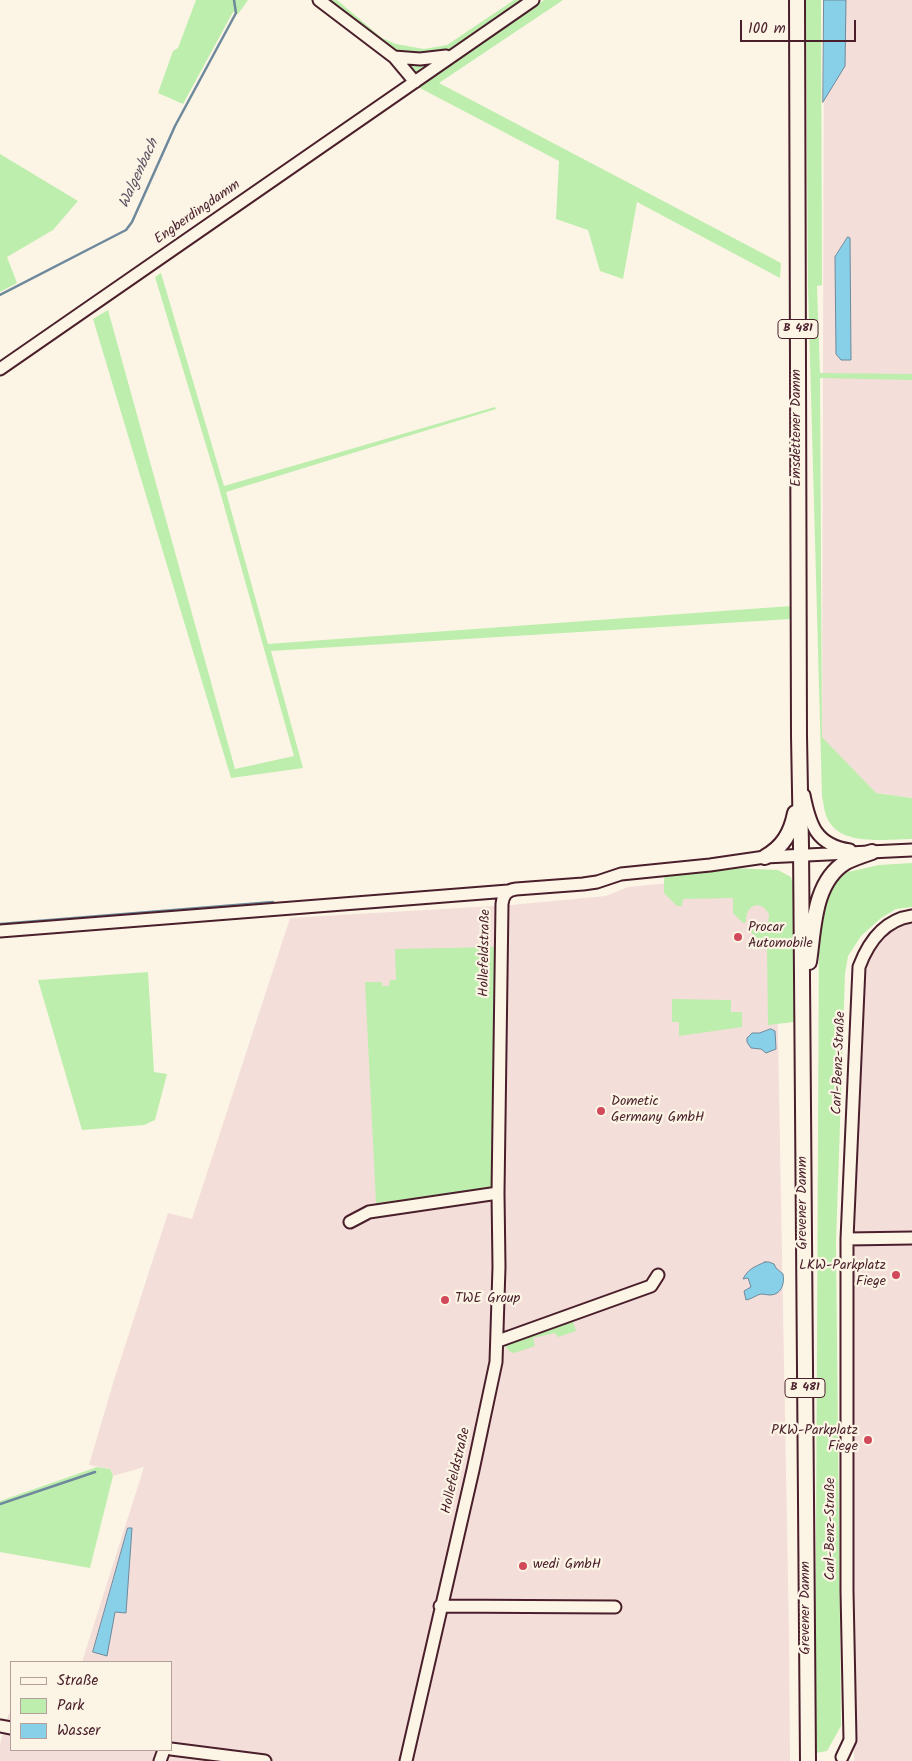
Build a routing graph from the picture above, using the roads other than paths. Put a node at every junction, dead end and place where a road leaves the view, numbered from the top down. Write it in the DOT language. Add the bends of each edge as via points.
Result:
graph roads {
  1 [pos="319,0"];
  2 [pos="533,0"];
  3 [pos="797,0"];
  4 [pos="394,57"];
  5 [pos="448,59"];
  6 [pos="415,82"];
  7 [pos="0,370"];
  8 [pos="800,770"];
  9 [pos="912,850"];
  10 [pos="872,852"];
  11 [pos="801,855"];
  12 [pos="764,857"];
  13 [pos="508,891"];
  14 [pos="912,916"];
  15 [pos="0,931"];
  16 [pos="803,1015"];
  17 [pos="498,1194"];
  18 [pos="350,1222"];
  19 [pos="847,1238"];
  20 [pos="912,1238"];
  21 [pos="658,1275"];
  22 [pos="498,1341"];
  23 [pos="440,1606"];
  24 [pos="615,1607"];
  25 [pos="172,1749"];
  26 [pos="842,1757"];
  27 [pos="265,1761"];
  28 [pos="406,1761"];
  29 [pos="808,1761"];
  1 -- 4 [label="street"];
  2 -- 5 [label="street, Engberdingdamm"];
  3 -- 8 [label="main road, Emsdettener Damm / B 481"];
  4 -- 5 [label="street" via="446,56"];
  4 -- 6 [label="street"];
  5 -- 6 [label="street, Engberdingdamm"];
  6 -- 7 [label="street, Engberdingdamm"];
  8 -- 10 [label="street" via="808,816 821,838 837,847"];
  8 -- 11 [label="main road, Emsdettener Damm / B 481"];
  8 -- 12 [label="main road" via="792,827 777,849"];
  9 -- 10 [label="street"];
  10 -- 11 [label="street"];
  10 -- 16 [label="main road" via="844,863 820,896"];
  11 -- 12 [label="street"];
  11 -- 16 [label="main road, Grevener Damm / B 481"];
  12 -- 13 [label="street" via="621,874 590,883"];
  13 -- 15 [label="street"];
  13 -- 17 [label="street, Hollefeldstraße" via="502,904"];
  14 -- 19 [label="street, Carl-Benz-Straße" via="880,932 870,942 859,967"];
  16 -- 29 [label="main road, Grevener Damm / B 481"];
  17 -- 18 [label="street" via="369,1212"];
  17 -- 22 [label="street, Hollefeldstraße"];
  19 -- 20 [label="street"];
  19 -- 26 [label="street, Carl-Benz-Straße" via="850,1740"];
  21 -- 22 [label="street" via="651,1286"];
  22 -- 23 [label="street, Hollefeldstraße" via="473,1470"];
  23 -- 24 [label="street"];
  23 -- 28 [label="street, Hollefeldstraße"];
  25 -- 27 [label="street"];
}
